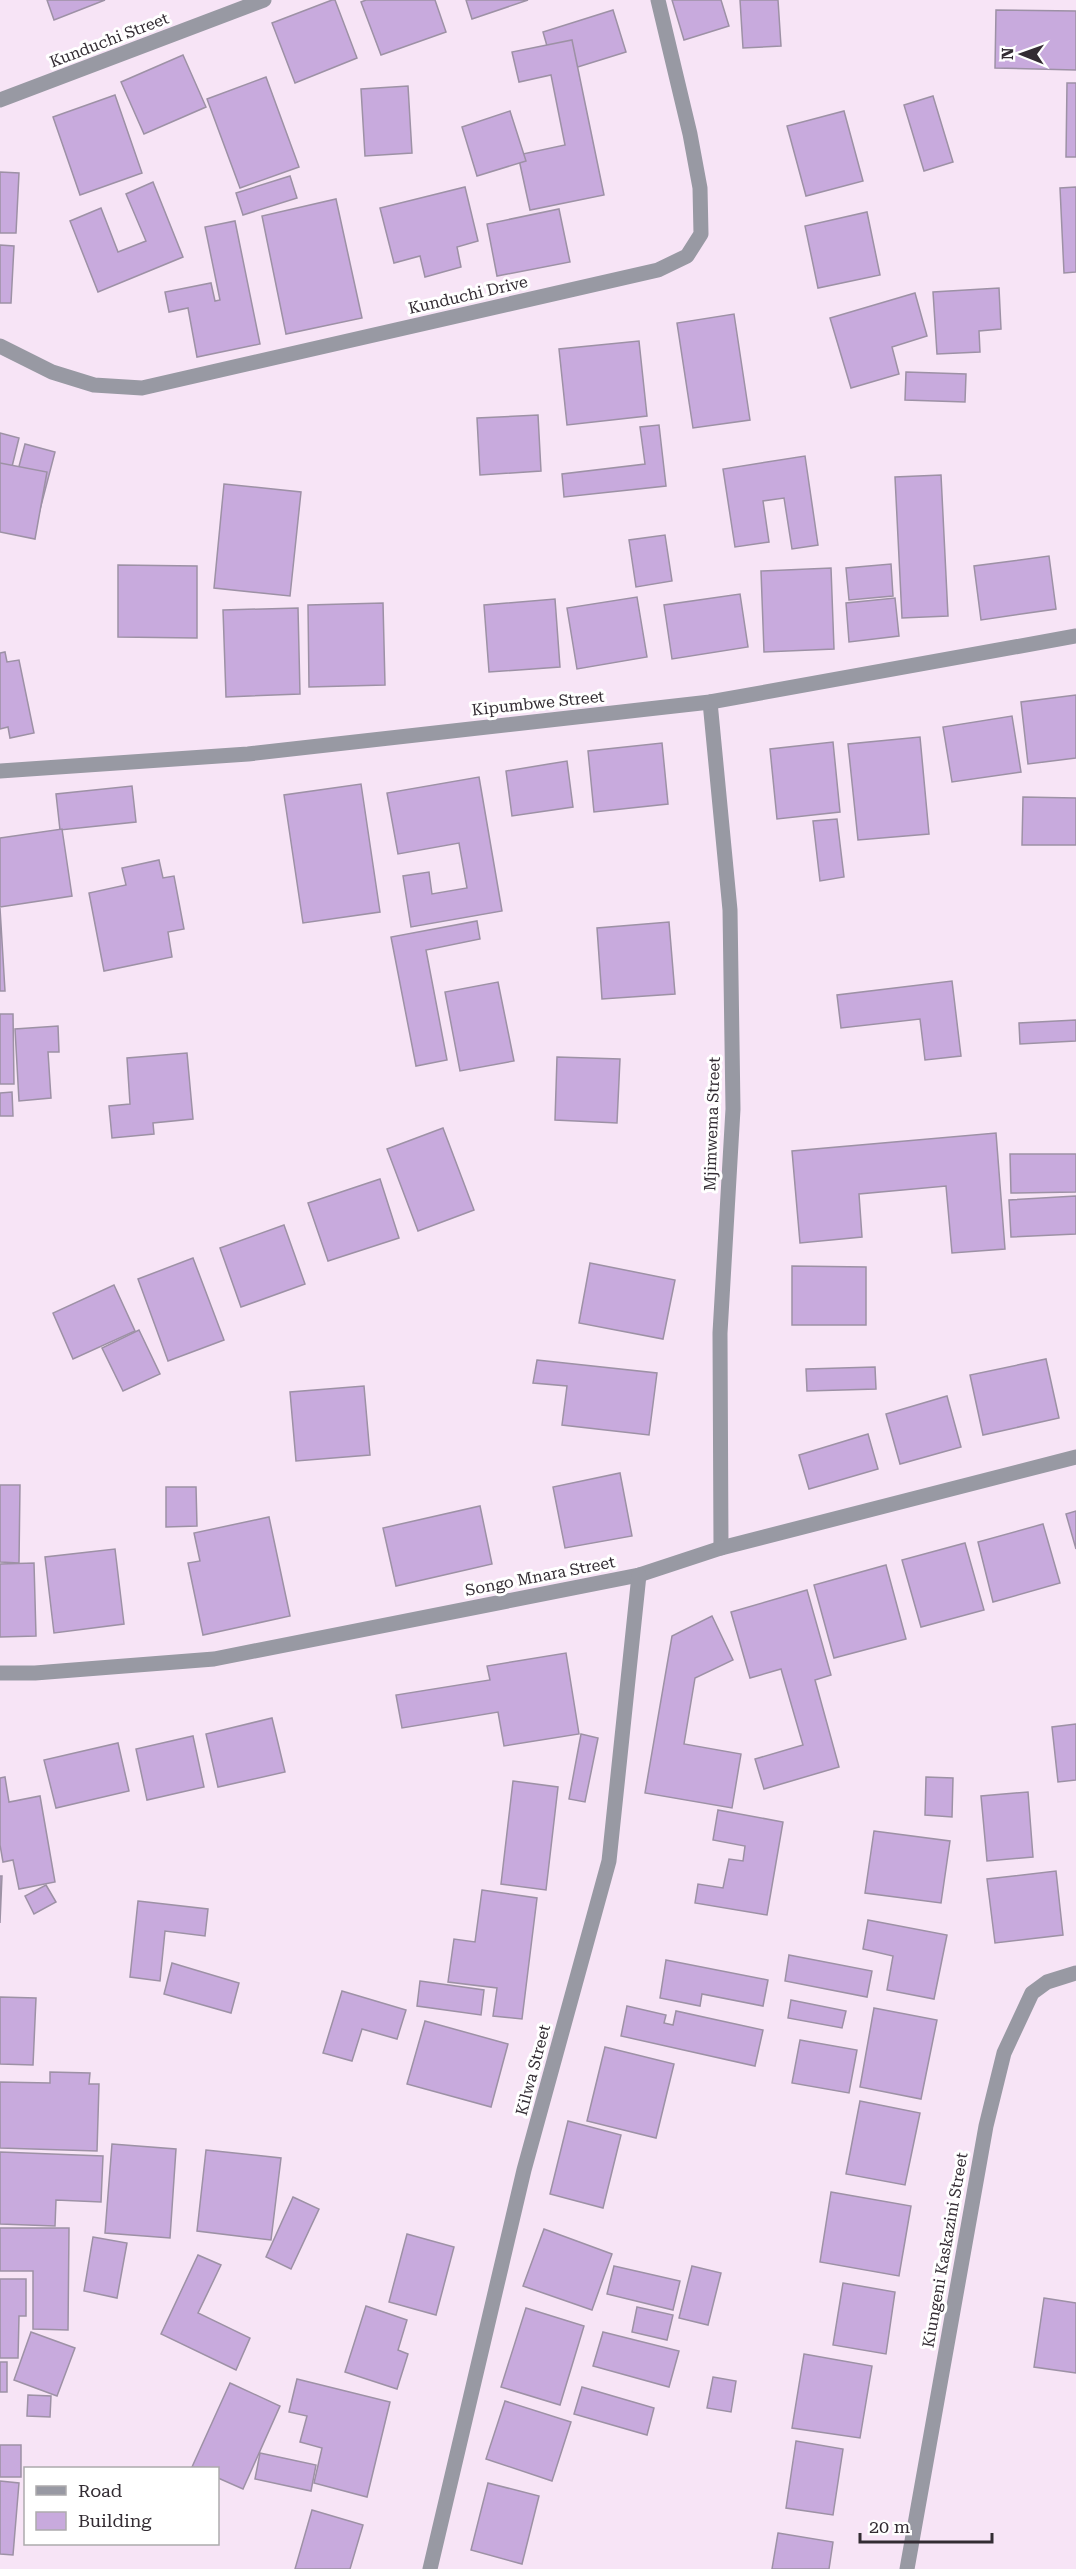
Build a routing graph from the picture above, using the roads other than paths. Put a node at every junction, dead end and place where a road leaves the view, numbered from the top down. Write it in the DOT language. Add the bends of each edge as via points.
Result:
graph roads {
  1 [pos="264,0"];
  2 [pos="658,0"];
  3 [pos="0,100"];
  4 [pos="0,346"];
  5 [pos="1076,636"];
  6 [pos="710,702"];
  7 [pos="0,771"];
  8 [pos="1076,1457"];
  9 [pos="721,1548"];
  10 [pos="639,1575"];
  11 [pos="0,1673"];
  12 [pos="1076,1973"];
  13 [pos="430,2569"];
  14 [pos="907,2569"];
  1 -- 3 [label="street, Kunduchi Street"];
  2 -- 4 [label="street, Kunduchi Drive" via="700,188 701,234 687,256 658,270 142,388 94,385 52,372"];
  5 -- 6 [label="street, Kipumbwe Street"];
  6 -- 7 [label="street, Kipumbwe Street" via="248,754"];
  6 -- 9 [label="street, Mjimwema Street" via="730,910 733,1086 720,1333"];
  8 -- 9 [label="street, Songo Mnara Street"];
  9 -- 10 [label="street, Songo Mnara Street"];
  10 -- 11 [label="street, Songo Mnara Street" via="214,1659"];
  10 -- 13 [label="street, Kilwa Street" via="609,1861 524,2170"];
  12 -- 14 [label="street, Kiungeni Kaskazini Street" via="1047,1982 1032,1993 1004,2053 986,2126"];
}
